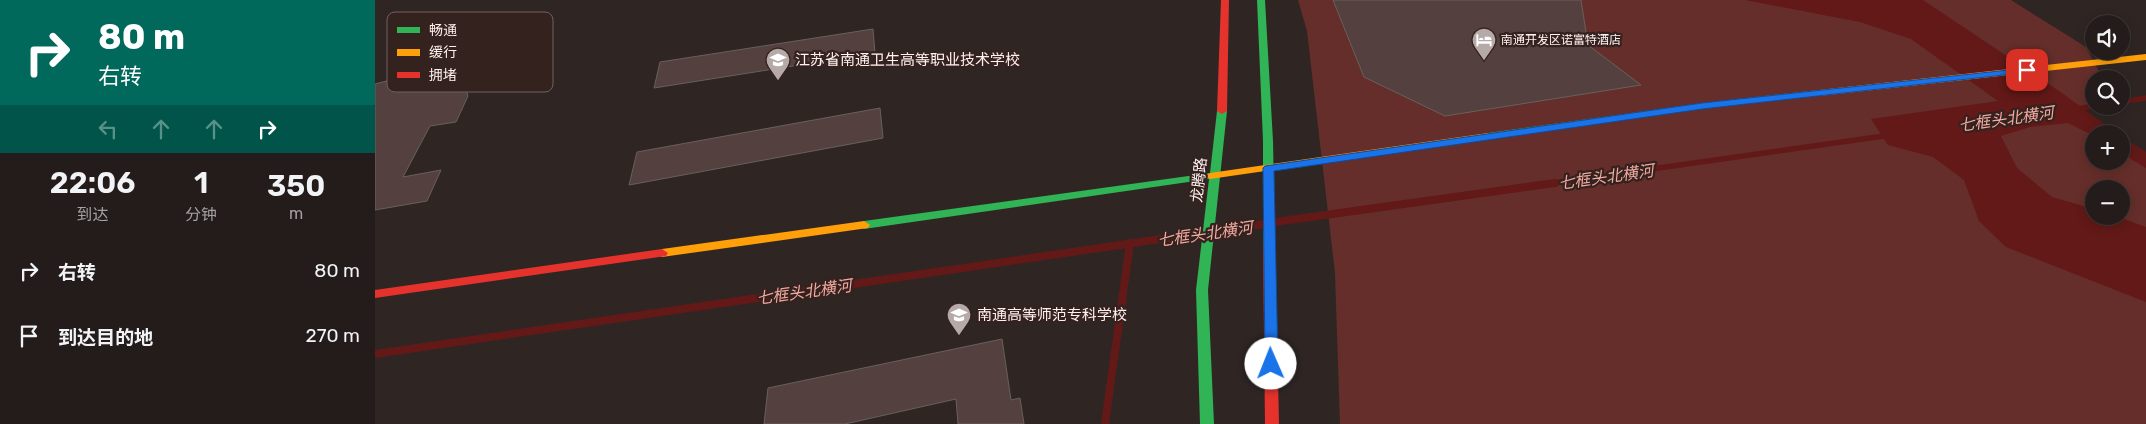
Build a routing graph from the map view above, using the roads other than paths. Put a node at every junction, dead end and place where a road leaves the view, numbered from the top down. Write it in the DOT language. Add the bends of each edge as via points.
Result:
graph roads {
  1 [pos="1225,0"];
  2 [pos="1261,0"];
  3 [pos="2146,57"];
  4 [pos="1269,169"];
  5 [pos="1215,176"];
  6 [pos="375,294"];
  7 [pos="1207,424"];
  8 [pos="1272,424"];
  1 -- 5 [label="street, 龙腾路" via="1223,101"];
  2 -- 4 [label="street"];
  3 -- 4 [label="street" via="1702,106"];
  4 -- 5 [label="street"];
  4 -- 8 [label="street"];
  5 -- 6 [label="street"];
  5 -- 7 [label="street, 龙腾路" via="1202,290"];
}
